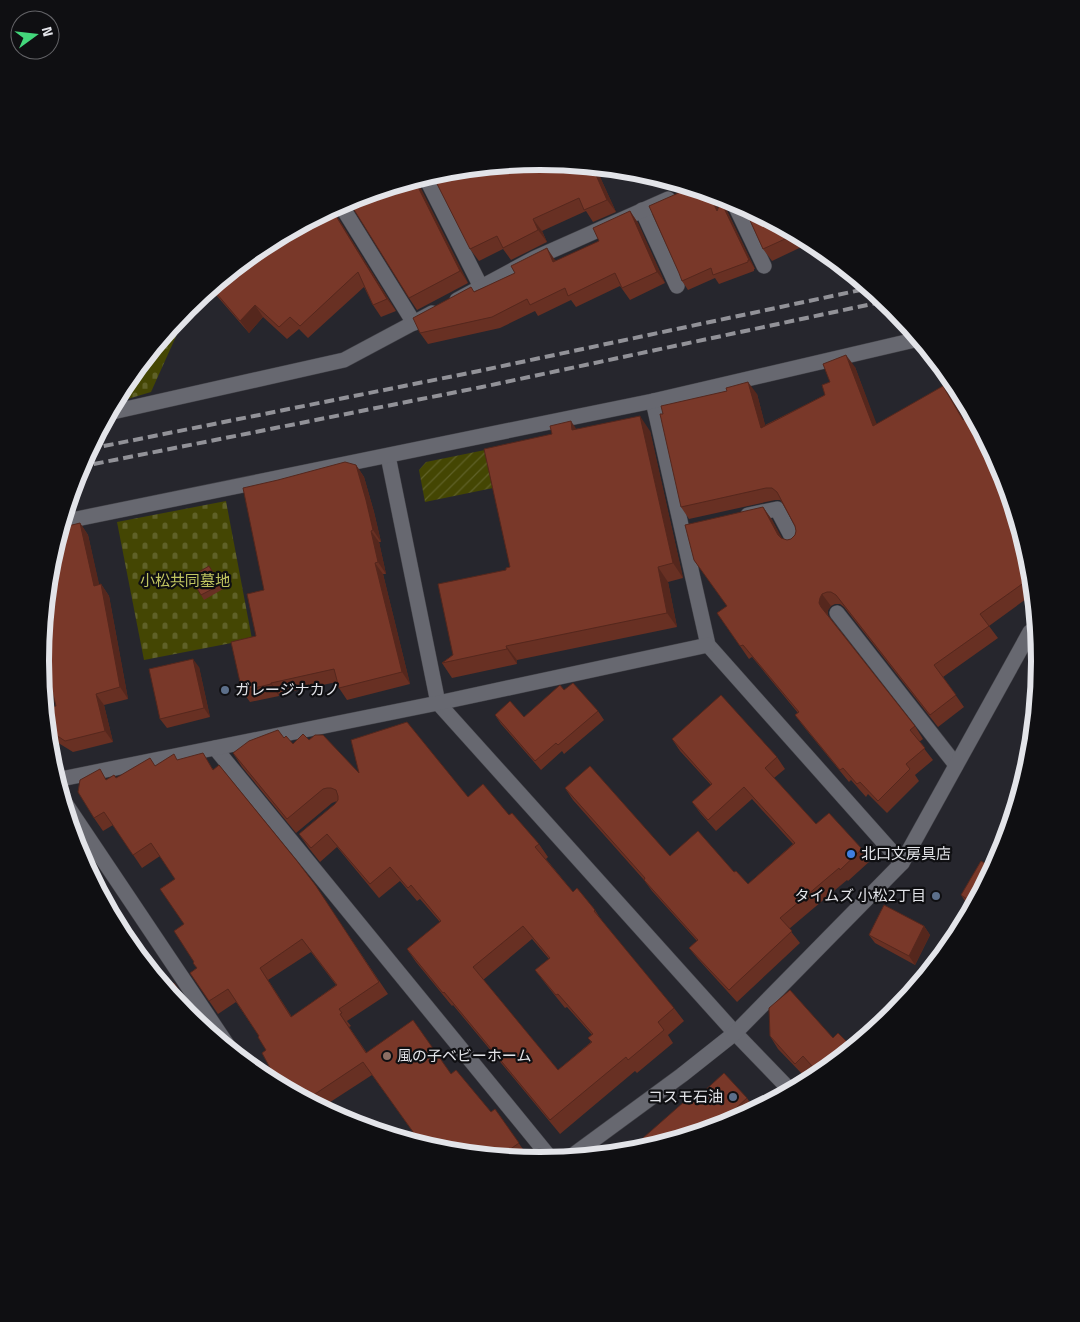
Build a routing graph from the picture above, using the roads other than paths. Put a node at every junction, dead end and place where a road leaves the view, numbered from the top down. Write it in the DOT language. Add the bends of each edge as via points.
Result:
graph roads {
  1 [pos="427,183"];
  2 [pos="684,191"];
  3 [pos="344,210"];
  4 [pos="642,210"];
  5 [pos="738,211"];
  6 [pos="764,266"];
  7 [pos="481,286"];
  8 [pos="678,286"];
  9 [pos="414,322"];
  10 [pos="912,341"];
  11 [pos="653,401"];
  12 [pos="118,411"];
  13 [pos="388,456"];
  14 [pos="730,520"];
  15 [pos="69,521"];
  16 [pos="796,543"];
  17 [pos="837,613"];
  18 [pos="1030,632"];
  19 [pos="708,645"];
  20 [pos="438,703"];
  21 [pos="215,748"];
  22 [pos="956,765"];
  23 [pos="63,779"];
  24 [pos="74,817"];
  25 [pos="309,834"];
  26 [pos="295,846"];
  27 [pos="902,863"];
  28 [pos="219,1032"];
  29 [pos="735,1033"];
  30 [pos="786,1086"];
  31 [pos="579,1150"];
  32 [pos="545,1152"];
  1 -- 7 [label="street"];
  2 -- 4 [label="street"];
  3 -- 9 [label="street"];
  4 -- 7 [label="street"];
  4 -- 8 [label="street"];
  5 -- 6 [label="street"];
  7 -- 9 [label="street"];
  9 -- 12 [label="street" via="344,360"];
  10 -- 11 [label="street"];
  11 -- 13 [label="street"];
  11 -- 19 [label="street" via="687,529"];
  13 -- 15 [label="street"];
  13 -- 20 [label="street"];
  14 -- 16 [label="street" via="777,509"];
  17 -- 22 [label="street"];
  18 -- 22 [label="street"];
  19 -- 20 [label="street"];
  19 -- 27 [label="street"];
  20 -- 21 [label="street"];
  20 -- 29 [label="street"];
  21 -- 23 [label="street"];
  21 -- 26 [label="street"];
  22 -- 27 [label="street"];
  24 -- 28 [label="street"];
  25 -- 26 [label="street"];
  26 -- 32 [label="street"];
  27 -- 29 [label="street"];
  29 -- 30 [label="street"];
  29 -- 31 [label="street"];
}
